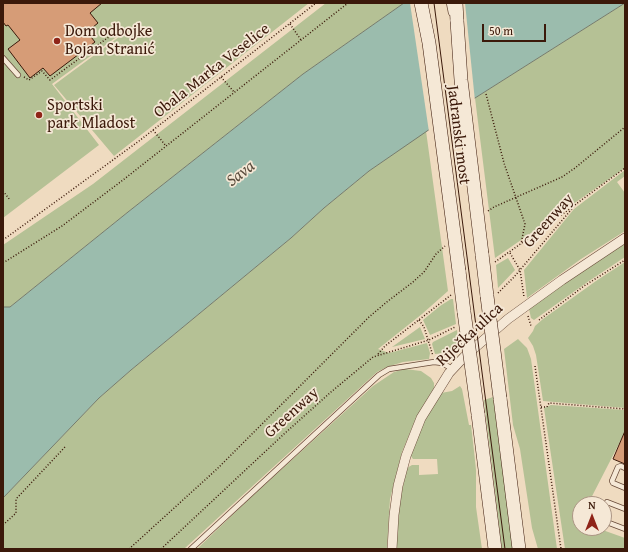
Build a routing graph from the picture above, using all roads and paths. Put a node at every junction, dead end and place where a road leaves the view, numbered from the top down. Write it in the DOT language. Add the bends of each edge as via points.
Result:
graph roads {
  1 [pos="316,3"];
  2 [pos="348,3"];
  3 [pos="421,3"];
  4 [pos="449,3"];
  5 [pos="456,3"];
  6 [pos="290,24"];
  7 [pos="114,25"];
  8 [pos="301,40"];
  9 [pos="3,58"];
  10 [pos="459,59"];
  11 [pos="18,75"];
  12 [pos="221,77"];
  13 [pos="234,92"];
  14 [pos="486,94"];
  15 [pos="625,127"];
  16 [pos="153,130"];
  17 [pos="166,146"];
  18 [pos="625,168"];
  19 [pos="3,191"];
  20 [pos="516,198"];
  21 [pos="10,200"];
  22 [pos="573,207"];
  23 [pos="488,212"];
  24 [pos="625,238"];
  25 [pos="3,240"];
  26 [pos="521,244"];
  27 [pos="446,245"];
  28 [pos="510,252"];
  29 [pos="625,260"];
  30 [pos="494,262"];
  31 [pos="3,263"];
  32 [pos="520,270"];
  33 [pos="451,295"];
  34 [pos="492,295"];
  35 [pos="525,300"];
  36 [pos="527,313"];
  37 [pos="419,320"];
  38 [pos="539,320"];
  39 [pos="458,325"];
  40 [pos="531,326"];
  41 [pos="429,340"];
  42 [pos="378,355"];
  43 [pos="434,362"];
  44 [pos="534,366"];
  45 [pos="449,367"];
  46 [pos="541,408"];
  47 [pos="625,409"];
  48 [pos="65,447"];
  49 [pos="625,468"];
  50 [pos="625,488"];
  51 [pos="612,504"];
  52 [pos="625,509"];
  53 [pos="612,524"];
  54 [pos="3,525"];
  55 [pos="625,530"];
  56 [pos="129,549"];
  57 [pos="161,549"];
  58 [pos="191,549"];
  59 [pos="392,549"];
  60 [pos="495,549"];
  61 [pos="519,549"];
  62 [pos="561,549"];
  1 -- 6 [label="path, Obala Marka Veselice"];
  2 -- 8 [label="path"];
  3 -- 60 [label="main road, Jadranski most, bridge" via="430,51"];
  4 -- 10 [label="lane, Jadranski most, bridge"];
  5 -- 10 [label="main road, Jadranski most, bridge"];
  6 -- 8 [label="path"];
  6 -- 12 [label="path, Obala Marka Veselice"];
  7 -- 11 [label="path" via="116,31 50,80 42,71 29,80"];
  8 -- 13 [label="path"];
  9 -- 11 [label="lane"];
  10 -- 34 [label="main road, Jadranski most, bridge" via="482,254"];
  12 -- 13 [label="path"];
  12 -- 16 [label="path, Obala Marka Veselice"];
  13 -- 17 [label="path"];
  14 -- 20 [label="path"];
  15 -- 20 [label="path" via="575,168"];
  16 -- 17 [label="path"];
  16 -- 25 [label="path, Obala Marka Veselice"];
  17 -- 31 [label="path" via="62,226"];
  18 -- 22 [label="path, Greenway"];
  19 -- 21 [label="path"];
  20 -- 23 [label="path"];
  20 -- 26 [label="path" via="525,224"];
  22 -- 26 [label="path"];
  22 -- 32 [label="path, Greenway"];
  24 -- 59 [label="street, Riječka ulica" via="508,319 449,373 421,418 406,456 398,486"];
  26 -- 28 [label="path"];
  27 -- 56 [label="path" via="440,249 419,277 369,317 217,469"];
  28 -- 30 [label="path"];
  28 -- 32 [label="path"];
  29 -- 38 [label="path" via="584,286"];
  32 -- 34 [label="path, Greenway"];
  32 -- 35 [label="path"];
  33 -- 37 [label="path"];
  34 -- 61 [label="main road, Jadranski most, bridge" via="500,398"];
  36 -- 40 [label="path"];
  37 -- 41 [label="path"];
  37 -- 42 [label="path" via="385,346"];
  39 -- 41 [label="path, Greenway"];
  41 -- 42 [label="path, Greenway"];
  41 -- 43 [label="path"];
  42 -- 57 [label="path, Greenway" via="284,434"];
  43 -- 45 [label="lane"];
  43 -- 58 [label="lane" via="389,369 379,375"];
  44 -- 46 [label="path"];
  46 -- 47 [label="path" via="547,407 550,403"];
  46 -- 62 [label="path"];
  48 -- 54 [label="path" via="16,499 16,513"];
  49 -- 50 [label="lane" via="618,467 612,481"];
  51 -- 52 [label="lane"];
  53 -- 55 [label="lane"];
}
